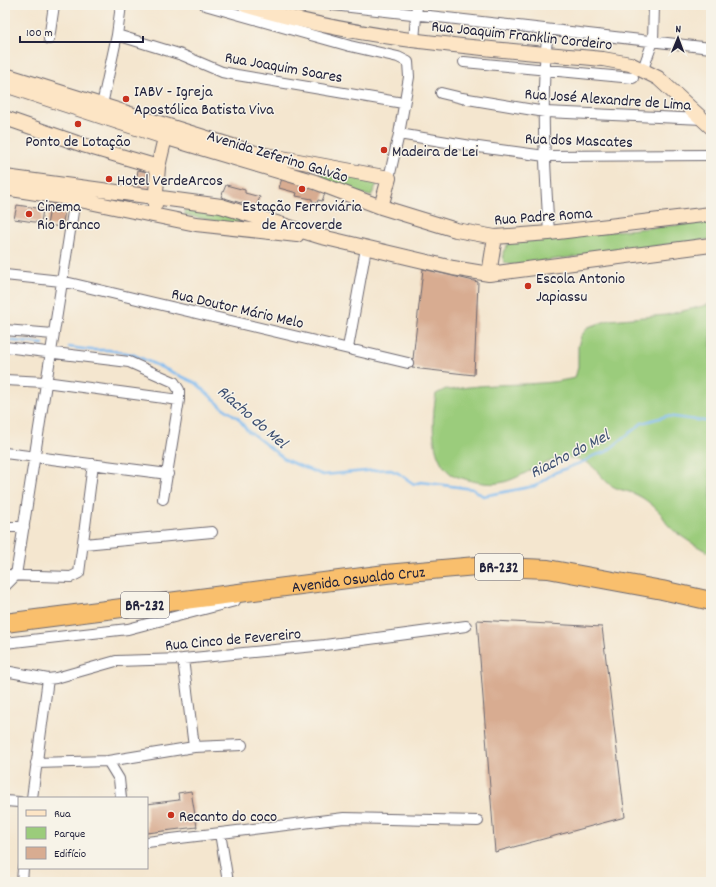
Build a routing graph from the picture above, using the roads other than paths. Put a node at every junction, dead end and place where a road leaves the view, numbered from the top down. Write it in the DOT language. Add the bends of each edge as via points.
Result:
graph roads {
  1 [pos="54,5"];
  2 [pos="121,5"];
  3 [pos="205,5"];
  4 [pos="245,5"];
  5 [pos="333,5"];
  6 [pos="654,5"];
  7 [pos="416,10"];
  8 [pos="548,30"];
  9 [pos="353,31"];
  10 [pos="117,36"];
  11 [pos="49,39"];
  12 [pos="414,40"];
  13 [pos="652,41"];
  14 [pos="350,46"];
  15 [pos="711,48"];
  16 [pos="545,54"];
  17 [pos="464,62"];
  18 [pos="546,69"];
  19 [pos="638,74"];
  20 [pos="5,75"];
  21 [pos="5,85"];
  22 [pos="441,93"];
  23 [pos="403,103"];
  24 [pos="98,110"];
  25 [pos="545,112"];
  26 [pos="5,118"];
  27 [pos="707,123"];
  28 [pos="167,131"];
  29 [pos="399,134"];
  30 [pos="711,155"];
  31 [pos="544,156"];
  32 [pos="319,165"];
  33 [pos="158,167"];
  34 [pos="5,177"];
  35 [pos="389,178"];
  36 [pos="315,182"];
  37 [pos="5,188"];
  38 [pos="156,197"];
  39 [pos="74,199"];
  40 [pos="182,201"];
  41 [pos="381,207"];
  42 [pos="711,214"];
  43 [pos="154,215"];
  44 [pos="259,216"];
  45 [pos="179,221"];
  46 [pos="255,232"];
  47 [pos="549,233"];
  48 [pos="322,237"];
  49 [pos="495,237"];
  50 [pos="711,244"];
  51 [pos="366,248"];
  52 [pos="489,274"];
  53 [pos="5,275"];
  54 [pos="61,281"];
  55 [pos="5,330"];
  56 [pos="52,334"];
  57 [pos="5,347"];
  58 [pos="348,348"];
  59 [pos="50,351"];
  60 [pos="408,363"];
  61 [pos="5,380"];
  62 [pos="46,382"];
  63 [pos="179,400"];
  64 [pos="5,453"];
  65 [pos="36,456"];
  66 [pos="93,464"];
  67 [pos="168,474"];
  68 [pos="163,500"];
  69 [pos="5,527"];
  70 [pos="24,527"];
  71 [pos="212,532"];
  72 [pos="84,544"];
  73 [pos="16,574"];
  74 [pos="5,575"];
  75 [pos="5,586"];
  76 [pos="284,588"];
  77 [pos="711,601"];
  78 [pos="5,623"];
  79 [pos="466,626"];
  80 [pos="5,643"];
  81 [pos="183,659"];
  82 [pos="5,671"];
  83 [pos="48,679"];
  84 [pos="242,746"];
  85 [pos="194,747"];
  86 [pos="108,761"];
  87 [pos="36,763"];
  88 [pos="32,797"];
  89 [pos="122,797"];
  90 [pos="5,801"];
  91 [pos="18,802"];
  92 [pos="478,821"];
  93 [pos="220,833"];
  94 [pos="148,842"];
  95 [pos="23,869"];
  96 [pos="22,882"];
  97 [pos="228,882"];
  1 -- 11 [label="street"];
  2 -- 10 [label="street"];
  3 -- 14 [label="street"];
  4 -- 9 [label="street, Rua Joaquim Franklin Cordeiro"];
  5 -- 7 [label="street"];
  6 -- 13 [label="street"];
  7 -- 8 [label="street"];
  7 -- 12 [label="street"];
  8 -- 13 [label="street"];
  8 -- 16 [label="street"];
  9 -- 12 [label="street, Rua Joaquim Franklin Cordeiro"];
  9 -- 14 [label="street"];
  10 -- 23 [label="street, Rua Joaquim Soares" via="167,50 222,72"];
  10 -- 24 [label="street"];
  12 -- 16 [label="street, Rua Joaquim Franklin Cordeiro"];
  13 -- 15 [label="street"];
  13 -- 19 [label="street"];
  14 -- 23 [label="street" via="398,57 408,62 409,77"];
  16 -- 18 [label="street"];
  16 -- 19 [label="street, Rua Joaquim Franklin Cordeiro" via="617,61"];
  17 -- 18 [label="street"];
  18 -- 19 [label="street"];
  18 -- 25 [label="street"];
  19 -- 27 [label="street, Rua Joaquim Franklin Cordeiro" via="670,88"];
  20 -- 24 [label="street, Avenida Zeferino Galvão"];
  21 -- 24 [label="street, Avenida Zeferino Galvão"];
  22 -- 25 [label="street, Rua José Alexandre de Lima"];
  23 -- 29 [label="street"];
  24 -- 28 [label="street, Avenida Zeferino Galvão"];
  25 -- 27 [label="street, Rua José Alexandre de Lima"];
  25 -- 31 [label="street"];
  26 -- 33 [label="street"];
  28 -- 32 [label="street, Avenida Zeferino Galvão" via="256,153"];
  28 -- 33 [label="street"];
  28 -- 36 [label="street, Avenida Zeferino Galvão"];
  29 -- 31 [label="street, Rua dos Mascates"];
  29 -- 35 [label="street"];
  30 -- 31 [label="street, Rua dos Mascates"];
  31 -- 47 [label="street"];
  32 -- 35 [label="street, Avenida Zeferino Galvão"];
  32 -- 36 [label="street"];
  33 -- 38 [label="street"];
  34 -- 38 [label="street"];
  35 -- 41 [label="street"];
  36 -- 41 [label="street, Avenida Zeferino Galvão"];
  37 -- 39 [label="street"];
  38 -- 40 [label="street"];
  38 -- 43 [label="street"];
  39 -- 43 [label="street"];
  39 -- 54 [label="street"];
  40 -- 44 [label="street" via="221,206"];
  40 -- 45 [label="street"];
  41 -- 49 [label="street, Rua Padre Roma" via="431,224"];
  42 -- 47 [label="street, Rua Padre Roma"];
  43 -- 45 [label="street"];
  44 -- 46 [label="street" via="261,225"];
  44 -- 48 [label="street"];
  45 -- 46 [label="street"];
  46 -- 48 [label="street"];
  47 -- 49 [label="street, Rua Padre Roma"];
  48 -- 51 [label="street"];
  49 -- 52 [label="street"];
  50 -- 52 [label="street"];
  51 -- 52 [label="street"];
  51 -- 58 [label="street"];
  53 -- 54 [label="street, Rua Doutor Mário Melo"];
  54 -- 56 [label="street"];
  54 -- 58 [label="street, Rua Doutor Mário Melo"];
  55 -- 56 [label="street"];
  56 -- 59 [label="street"];
  57 -- 59 [label="street"];
  58 -- 60 [label="street, Rua Doutor Mário Melo"];
  59 -- 62 [label="street"];
  59 -- 63 [label="street" via="129,362 174,382 179,390"];
  61 -- 62 [label="street"];
  62 -- 63 [label="street"];
  62 -- 65 [label="street"];
  63 -- 67 [label="street"];
  64 -- 65 [label="street"];
  65 -- 66 [label="street"];
  65 -- 70 [label="street"];
  66 -- 67 [label="street"];
  66 -- 72 [label="street"];
  67 -- 68 [label="street"];
  69 -- 70 [label="street"];
  70 -- 73 [label="street"];
  71 -- 72 [label="street"];
  72 -- 73 [label="street" via="81,568 76,576"];
  73 -- 74 [label="street"];
  73 -- 75 [label="street"];
  76 -- 77 [label="highway, Avenida Oswaldo Cruz / BR-232" via="440,568 512,567 548,569"];
  76 -- 78 [label="highway, Avenida Oswaldo Cruz / BR-232"];
  76 -- 80 [label="street" via="128,629"];
  79 -- 81 [label="street, Rua Cinco de Fevereiro" via="325,645"];
  81 -- 83 [label="street, Rua Cinco de Fevereiro" via="116,661"];
  81 -- 85 [label="street"];
  82 -- 83 [label="street, Rua Cinco de Fevereiro"];
  83 -- 87 [label="street"];
  84 -- 85 [label="street"];
  85 -- 86 [label="street"];
  86 -- 87 [label="street"];
  86 -- 89 [label="street" via="119,779"];
  87 -- 88 [label="street"];
  90 -- 91 [label="street"];
  92 -- 93 [label="street" via="344,818"];
  93 -- 94 [label="street"];
  93 -- 97 [label="street"];
  95 -- 96 [label="street"];
}
